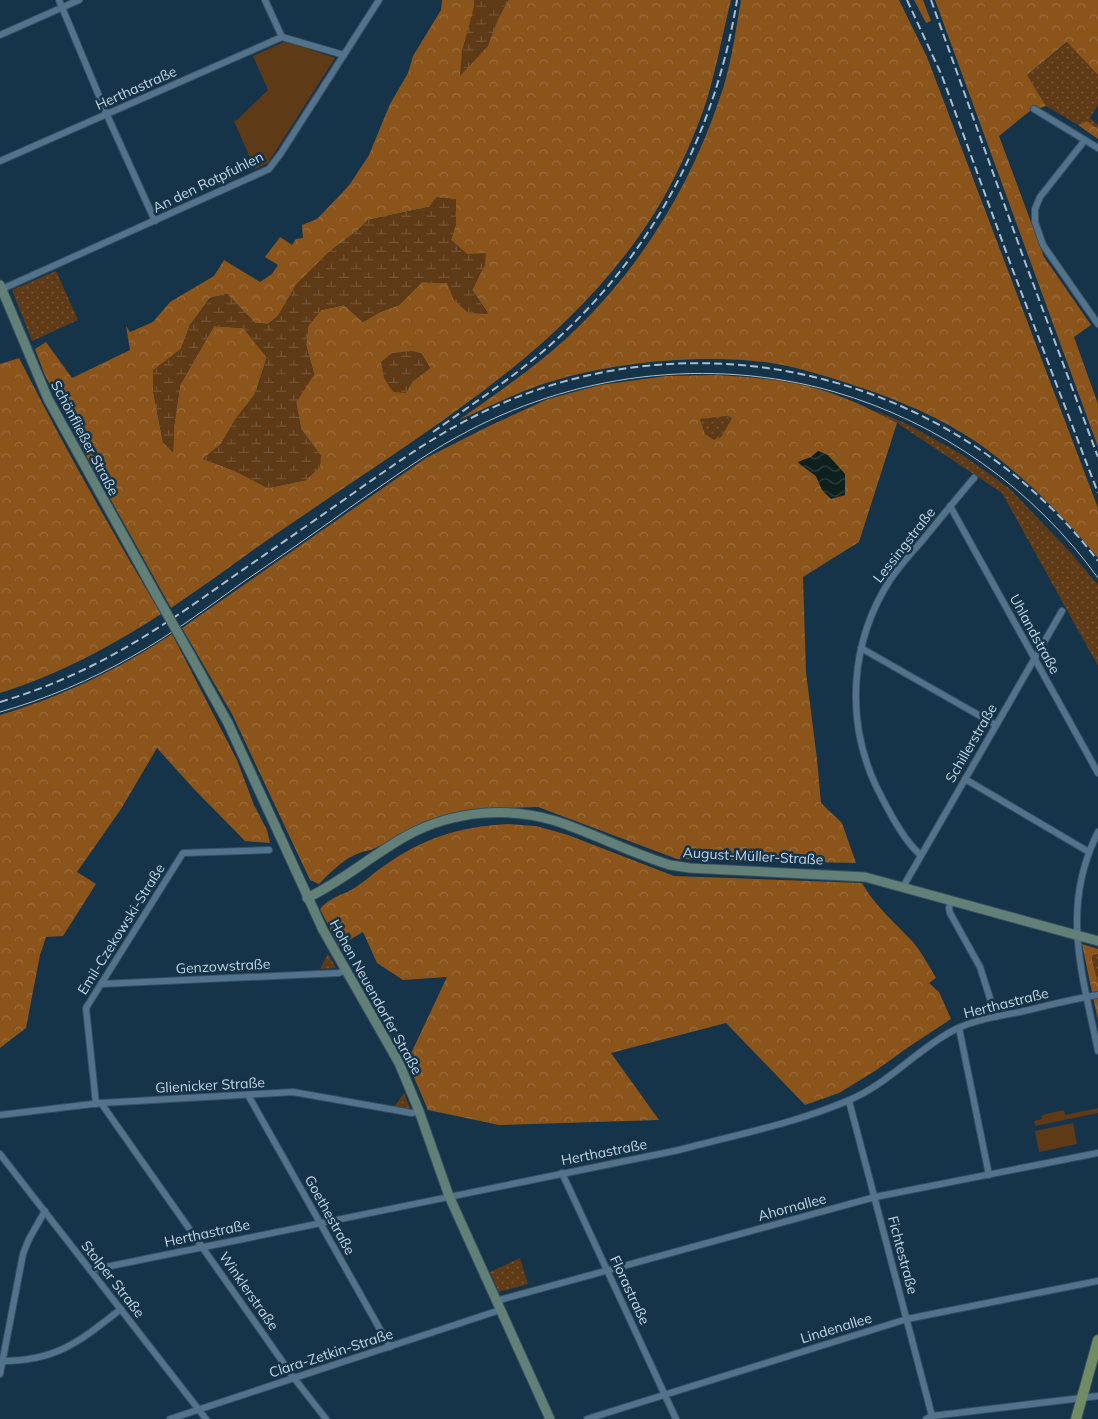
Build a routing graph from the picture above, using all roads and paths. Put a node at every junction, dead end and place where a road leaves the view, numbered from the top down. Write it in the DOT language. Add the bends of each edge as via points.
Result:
graph roads {
  1 [pos="59,0"];
  2 [pos="79,0"];
  3 [pos="265,0"];
  4 [pos="379,0"];
  5 [pos="62,7"];
  6 [pos="0,35"];
  7 [pos="282,37"];
  8 [pos="344,55"];
  9 [pos="1034,109"];
  10 [pos="107,115"];
  11 [pos="1085,140"];
  12 [pos="1098,148"];
  13 [pos="0,160"];
  14 [pos="155,222"];
  15 [pos="1,287"];
  16 [pos="1098,324"];
  17 [pos="974,478"];
  18 [pos="950,506"];
  19 [pos="158,598"];
  20 [pos="1062,611"];
  21 [pos="861,648"];
  22 [pos="1034,658"];
  23 [pos="996,725"];
  24 [pos="1098,773"];
  25 [pos="965,780"];
  26 [pos="1098,832"];
  27 [pos="268,850"];
  28 [pos="1089,852"];
  29 [pos="921,855"];
  30 [pos="903,887"];
  31 [pos="307,898"];
  32 [pos="951,900"];
  33 [pos="1076,935"];
  34 [pos="1098,941"];
  35 [pos="345,970"];
  36 [pos="101,984"];
  37 [pos="1098,995"];
  38 [pos="1087,997"];
  39 [pos="996,1017"];
  40 [pos="959,1028"];
  41 [pos="1098,1051"];
  42 [pos="248,1095"];
  43 [pos="849,1101"];
  44 [pos="99,1104"];
  45 [pos="419,1111"];
  46 [pos="0,1115"];
  47 [pos="1098,1153"];
  48 [pos="0,1154"];
  49 [pos="562,1173"];
  50 [pos="989,1175"];
  51 [pos="449,1196"];
  52 [pos="875,1197"];
  53 [pos="45,1211"];
  54 [pos="320,1223"];
  55 [pos="202,1247"];
  56 [pos="91,1270"];
  57 [pos="608,1270"];
  58 [pos="1098,1280"];
  59 [pos="496,1301"];
  60 [pos="121,1309"];
  61 [pos="500,1310"];
  62 [pos="907,1319"];
  63 [pos="1098,1340"];
  64 [pos="390,1347"];
  65 [pos="2,1361"];
  66 [pos="0,1374"];
  67 [pos="294,1378"];
  68 [pos="665,1395"];
  69 [pos="1082,1396"];
  70 [pos="1098,1396"];
  71 [pos="199,1409"];
  72 [pos="932,1416"];
  73 [pos="170,1419"];
  74 [pos="206,1419"];
  75 [pos="326,1419"];
  76 [pos="550,1419"];
  77 [pos="587,1419"];
  78 [pos="676,1419"];
  79 [pos="926,1419"];
  80 [pos="1076,1419"];
  1 -- 5 [label="street"];
  2 -- 5 [label="street"];
  3 -- 7 [label="street"];
  4 -- 8 [label="street, An den Rotpfuhlen"];
  5 -- 6 [label="street"];
  5 -- 10 [label="street"];
  7 -- 8 [label="street"];
  7 -- 10 [label="street, Herthastraße"];
  8 -- 14 [label="street, An den Rotpfuhlen" via="269,169"];
  9 -- 11 [label="street"];
  10 -- 13 [label="street, Herthastraße"];
  10 -- 14 [label="street"];
  11 -- 12 [label="street"];
  11 -- 16 [label="street" via="1040,197 1035,209 1035,222 1043,245"];
  14 -- 15 [label="street, An den Rotpfuhlen"];
  15 -- 19 [label="main road, Schönfließer Straße" via="48,399"];
  17 -- 18 [label="street, Lessingstraße"];
  18 -- 21 [label="street, Lessingstraße" via="890,580 875,608"];
  18 -- 22 [label="street, Uhlandstraße"];
  19 -- 31 [label="main road, Hohen Neuendorfer Straße, bridge" via="228,723"];
  20 -- 22 [label="street, Schillerstraße"];
  21 -- 23 [label="street"];
  21 -- 29 [label="street, Lessingstraße" via="856,697 863,752 885,803 910,844"];
  22 -- 23 [label="street, Schillerstraße"];
  22 -- 24 [label="street, Uhlandstraße"];
  23 -- 25 [label="street, Schillerstraße"];
  25 -- 28 [label="street"];
  25 -- 29 [label="street, Schillerstraße"];
  26 -- 28 [label="street"];
  27 -- 36 [label="street, Emil-Czekowski-Straße" via="183,853"];
  28 -- 33 [label="street" via="1078,892"];
  29 -- 30 [label="street, Schillerstraße"];
  30 -- 31 [label="main road, August-Müller-Straße" via="851,875 680,867 556,821 498,813 463,816 426,827"];
  30 -- 32 [label="main road, August-Müller-Straße"];
  31 -- 35 [label="main road, Hohen Neuendorfer Straße"];
  32 -- 33 [label="main road, August-Müller-Straße"];
  32 -- 39 [label="street" via="950,913 980,966"];
  33 -- 34 [label="main road, August-Müller-Straße"];
  33 -- 38 [label="street"];
  35 -- 36 [label="street, Genzowstraße" via="339,973"];
  35 -- 45 [label="main road, Hohen Neuendorfer Straße" via="394,1055"];
  36 -- 44 [label="street, Emil-Czekowski-Straße" via="86,1008"];
  37 -- 38 [label="street, Herthastraße"];
  38 -- 39 [label="street, Herthastraße"];
  38 -- 41 [label="street"];
  39 -- 40 [label="street, Herthastraße"];
  40 -- 43 [label="street, Herthastraße"];
  40 -- 50 [label="street"];
  42 -- 44 [label="street, Glienicker Straße"];
  42 -- 45 [label="street, Glienicker Straße" via="298,1093 412,1113"];
  42 -- 54 [label="street, Goethestraße"];
  43 -- 49 [label="street, Herthastraße" via="679,1150"];
  43 -- 52 [label="street, Fichtestraße"];
  44 -- 46 [label="street, Glienicker Straße"];
  44 -- 55 [label="street, Winklerstraße"];
  45 -- 51 [label="main road, Hohen Neuendorfer Straße"];
  47 -- 50 [label="street, Ahornallee"];
  48 -- 53 [label="street, Stolper Straße"];
  49 -- 51 [label="street, Herthastraße"];
  49 -- 57 [label="street, Florastraße"];
  50 -- 52 [label="street, Ahornallee"];
  51 -- 54 [label="street, Herthastraße"];
  51 -- 59 [label="main road, Hohen Neuendorfer Straße"];
  52 -- 57 [label="street, Ahornallee"];
  52 -- 62 [label="street, Fichtestraße"];
  53 -- 56 [label="street, Stolper Straße"];
  53 -- 65 [label="street" via="23,1254"];
  54 -- 55 [label="street, Herthastraße"];
  54 -- 64 [label="street, Goethestraße"];
  55 -- 56 [label="street, Herthastraße"];
  55 -- 67 [label="street, Winklerstraße"];
  56 -- 60 [label="street, Stolper Straße"];
  57 -- 59 [label="street, Ahornallee"];
  57 -- 68 [label="street, Florastraße"];
  58 -- 62 [label="street, Lindenallee"];
  59 -- 61 [label="main road, Hohen Neuendorfer Straße"];
  60 -- 65 [label="street" via="69,1347 35,1359"];
  60 -- 71 [label="street, Stolper Straße"];
  61 -- 64 [label="street, Clara-Zetkin-Straße"];
  61 -- 76 [label="main road, Hohen Neuendorfer Straße"];
  62 -- 68 [label="street, Lindenallee"];
  62 -- 72 [label="street, Fichtestraße"];
  63 -- 69 [label="main road"];
  64 -- 67 [label="street, Clara-Zetkin-Straße"];
  65 -- 66 [label="street"];
  67 -- 71 [label="street, Clara-Zetkin-Straße"];
  67 -- 75 [label="street, Winklerstraße"];
  68 -- 77 [label="street, Lindenallee"];
  68 -- 78 [label="street, Florastraße"];
  69 -- 70 [label="street"];
  69 -- 72 [label="street"];
  69 -- 80 [label="main road"];
  71 -- 73 [label="street, Clara-Zetkin-Straße"];
  71 -- 74 [label="street, Stolper Straße"];
  72 -- 79 [label="street"];
}
